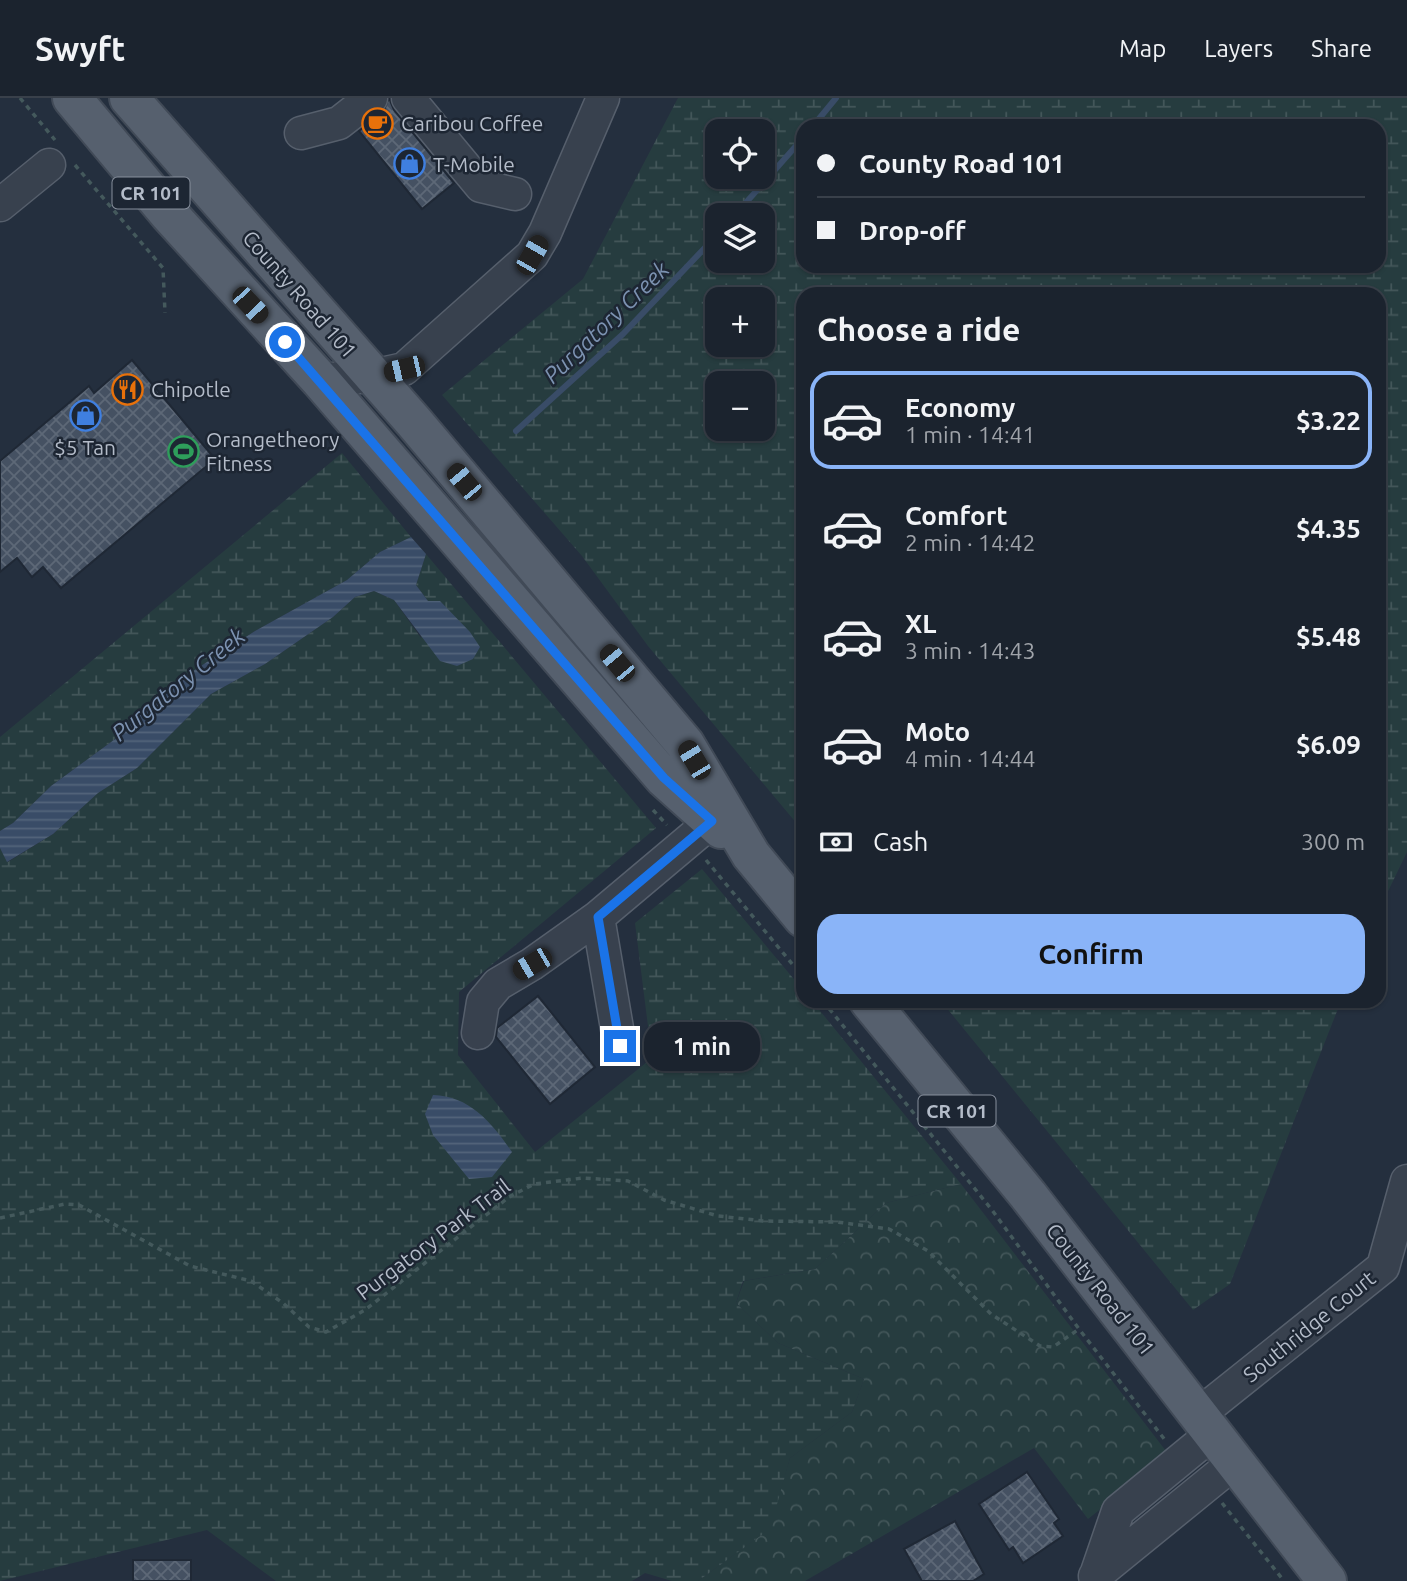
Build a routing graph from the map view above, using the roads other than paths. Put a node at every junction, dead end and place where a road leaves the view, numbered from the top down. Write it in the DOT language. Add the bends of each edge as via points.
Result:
graph roads {
  1 [pos="72,98"];
  2 [pos="129,98"];
  3 [pos="371,98"];
  4 [pos="408,98"];
  5 [pos="603,98"];
  6 [pos="300,134"];
  7 [pos="59,155"];
  8 [pos="515,194"];
  9 [pos="0,205"];
  10 [pos="372,376"];
  11 [pos="320,380"];
  12 [pos="718,816"];
  13 [pos="796,910"];
  14 [pos="598,917"];
  15 [pos="875,1008"];
  16 [pos="478,1033"];
  17 [pos="620,1046"];
  18 [pos="1407,1181"];
  19 [pos="1215,1437"];
  20 [pos="1092,1578"];
  21 [pos="1327,1581"];
  1 -- 11 [label="main road, County Road 101 / CR 101" via="169,214"];
  2 -- 10 [label="main road, County Road 101 / CR 101"];
  3 -- 6 [label="street" via="339,123"];
  4 -- 8 [label="street" via="481,186"];
  5 -- 10 [label="street" via="532,255 404,369"];
  7 -- 9 [label="street"];
  10 -- 11 [label="street"];
  10 -- 12 [label="main road, County Road 101 / CR 101" via="684,744"];
  11 -- 12 [label="main road, County Road 101 / CR 101" via="664,778"];
  12 -- 13 [label="main road, County Road 101 / CR 101"];
  12 -- 14 [label="street"];
  14 -- 16 [label="street" via="498,984 483,1002"];
  14 -- 17 [label="street"];
  15 -- 19 [label="main road, County Road 101 / CR 101" via="1028,1195"];
  18 -- 19 [label="street, Southridge Court" via="1383,1267"];
  19 -- 20 [label="street, Southridge Court"];
  19 -- 21 [label="main road, County Road 101 / CR 101"];
}
